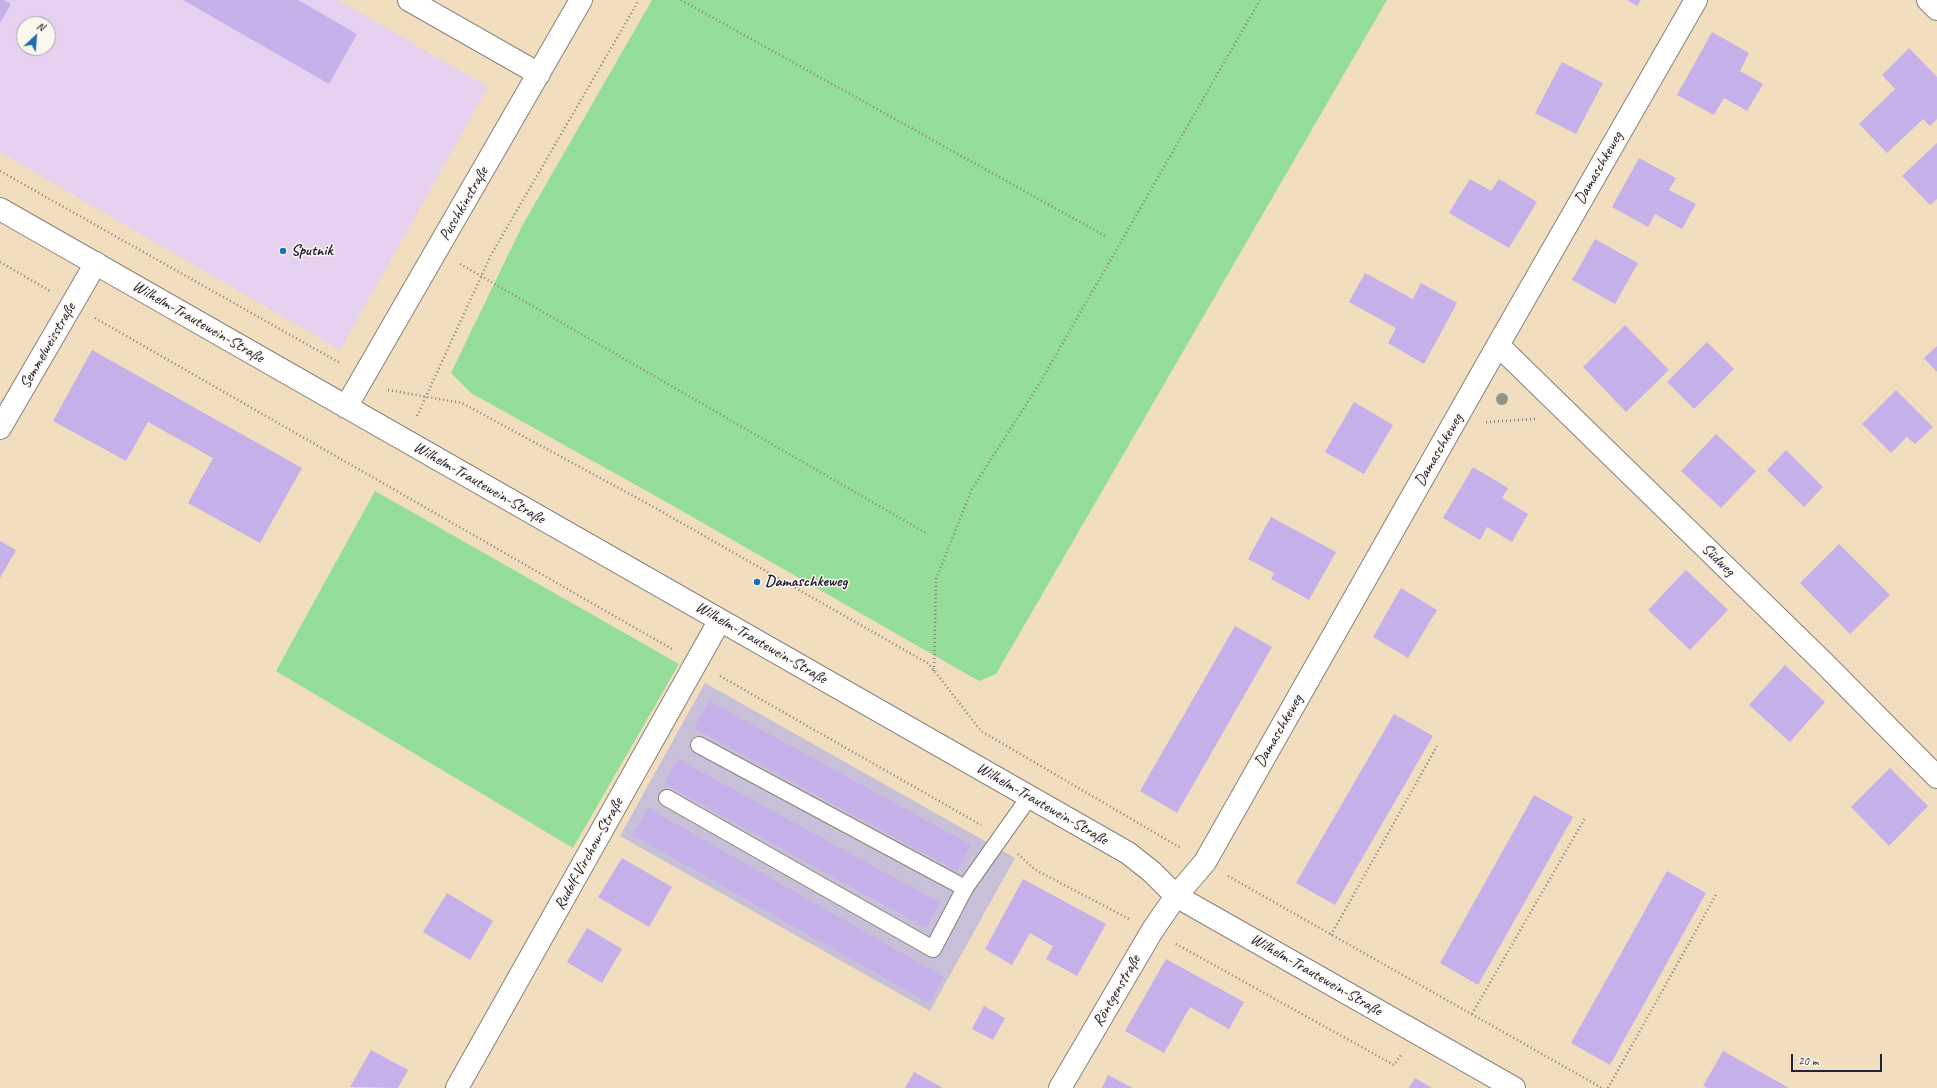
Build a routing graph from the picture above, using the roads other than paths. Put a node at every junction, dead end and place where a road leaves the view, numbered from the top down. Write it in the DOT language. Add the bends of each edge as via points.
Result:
graph roads {
  1 [pos="409,0"];
  2 [pos="581,0"];
  3 [pos="1696,0"];
  4 [pos="1928,0"];
  5 [pos="1937,9"];
  6 [pos="539,74"];
  7 [pos="0,209"];
  8 [pos="96,263"];
  9 [pos="1498,345"];
  10 [pos="346,408"];
  11 [pos="0,428"];
  12 [pos="720,620"];
  13 [pos="699,745"];
  14 [pos="1937,777"];
  15 [pos="1030,796"];
  16 [pos="667,798"];
  17 [pos="965,888"];
  18 [pos="1176,896"];
  19 [pos="457,1088"];
  20 [pos="1060,1088"];
  21 [pos="1514,1088"];
  1 -- 6 [label="street"];
  2 -- 6 [label="street, Puschkinstraße"];
  3 -- 9 [label="street, Damaschkeweg"];
  4 -- 5 [label="street"];
  6 -- 10 [label="street, Puschkinstraße"];
  7 -- 8 [label="street, Wilhelm-Trautewein-Straße"];
  8 -- 10 [label="street, Wilhelm-Trautewein-Straße"];
  8 -- 11 [label="street, Semmelweisstraße"];
  9 -- 14 [label="street, Südweg" via="1823,662"];
  9 -- 18 [label="street, Damaschkeweg" via="1205,862"];
  10 -- 12 [label="street, Wilhelm-Trautewein-Straße"];
  12 -- 15 [label="street, Wilhelm-Trautewein-Straße"];
  12 -- 19 [label="street, Rudolf-Virchow-Straße"];
  13 -- 17 [label="lane"];
  15 -- 17 [label="lane"];
  15 -- 18 [label="street, Wilhelm-Trautewein-Straße" via="1128,853"];
  16 -- 17 [label="lane" via="933,949"];
  18 -- 20 [label="street, Röntgenstraße" via="1152,930"];
  18 -- 21 [label="street, Wilhelm-Trautewein-Straße"];
}
